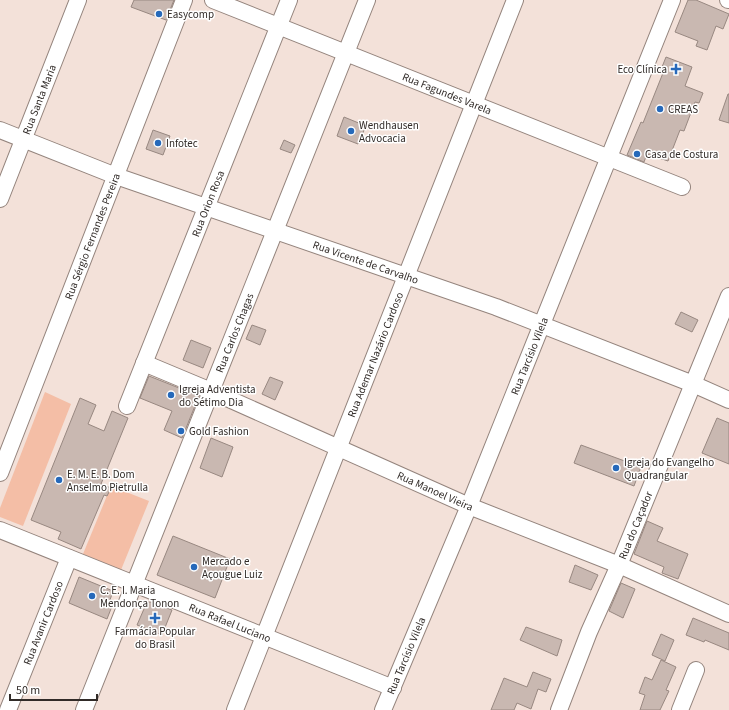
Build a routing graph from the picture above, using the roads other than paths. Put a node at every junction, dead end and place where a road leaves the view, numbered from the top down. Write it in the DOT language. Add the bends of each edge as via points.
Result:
graph roads {
  1 [pos="78,0"];
  2 [pos="184,0"];
  3 [pos="212,0"];
  4 [pos="289,0"];
  5 [pos="367,0"];
  6 [pos="515,0"];
  7 [pos="672,0"];
  8 [pos="278,26"];
  9 [pos="346,53"];
  10 [pos="474,104"];
  11 [pos="0,130"];
  12 [pos="24,139"];
  13 [pos="608,158"];
  14 [pos="116,176"];
  15 [pos="682,187"];
  16 [pos="0,199"];
  17 [pos="206,207"];
  18 [pos="275,230"];
  19 [pos="406,275"];
  20 [pos="729,296"];
  21 [pos="542,324"];
  22 [pos="144,363"];
  23 [pos="693,384"];
  24 [pos="211,391"];
  25 [pos="729,400"];
  26 [pos="127,406"];
  27 [pos="338,448"];
  28 [pos="0,473"];
  29 [pos="469,506"];
  30 [pos="0,530"];
  31 [pos="69,558"];
  32 [pos="619,565"];
  33 [pos="134,584"];
  34 [pos="728,610"];
  35 [pos="264,636"];
  36 [pos="696,670"];
  37 [pos="393,688"];
  38 [pos="8,710"];
  39 [pos="84,710"];
  40 [pos="234,710"];
  41 [pos="384,710"];
  42 [pos="559,710"];
  43 [pos="680,710"];
  1 -- 12 [label="street, Rua Santa Maria"];
  2 -- 14 [label="street, Rua Sérgio Fernandes Pereira"];
  3 -- 8 [label="street, Rua Fagundes Varela"];
  4 -- 8 [label="street, Rua Orion Rosa"];
  5 -- 9 [label="street, Rua Carlos Chagas"];
  6 -- 10 [label="street, Rua Ademar Nazário Cardoso"];
  7 -- 13 [label="street, Rua Tarcísio Vilela"];
  8 -- 9 [label="street, Rua Fagundes Varela"];
  8 -- 17 [label="street, Rua Orion Rosa"];
  9 -- 10 [label="street, Rua Fagundes Varela"];
  9 -- 18 [label="street, Rua Carlos Chagas"];
  10 -- 13 [label="street, Rua Fagundes Varela"];
  10 -- 19 [label="street, Rua Ademar Nazário Cardoso"];
  11 -- 12 [label="street, Rua Vicente de Carvalho"];
  12 -- 14 [label="street, Rua Vicente de Carvalho"];
  12 -- 16 [label="street, Rua Santa Maria"];
  13 -- 15 [label="street, Rua Fagundes Varela"];
  13 -- 21 [label="street, Rua Tarcísio Vilela"];
  14 -- 17 [label="street, Rua Vicente de Carvalho"];
  14 -- 28 [label="street, Rua Sérgio Fernandes Pereira"];
  17 -- 18 [label="street, Rua Vicente de Carvalho"];
  17 -- 22 [label="street, Rua Orion Rosa"];
  18 -- 19 [label="street, Rua Vicente de Carvalho"];
  18 -- 24 [label="street, Rua Carlos Chagas"];
  19 -- 21 [label="street, Rua Vicente de Carvalho"];
  19 -- 27 [label="street, Rua Ademar Nazário Cardoso"];
  20 -- 23 [label="street, Rua do Caçador"];
  21 -- 23 [label="street, Rua Vicente de Carvalho"];
  21 -- 29 [label="street, Rua Tarcísio Vilela"];
  22 -- 24 [label="street, Rua Manoel Vieira"];
  22 -- 26 [label="street, Rua Orion Rosa"];
  23 -- 25 [label="street, Rua Vicente de Carvalho"];
  23 -- 32 [label="street, Rua do Caçador"];
  24 -- 27 [label="street, Rua Manoel Vieira"];
  24 -- 33 [label="street, Rua Carlos Chagas"];
  27 -- 29 [label="street, Rua Manoel Vieira"];
  27 -- 35 [label="street, Rua Ademar Nazário Cardoso"];
  29 -- 32 [label="street, Rua Manoel Vieira"];
  29 -- 37 [label="street, Rua Tarcísio Vilela"];
  30 -- 31 [label="street, Rua Rafael Luciano"];
  31 -- 33 [label="street, Rua Rafael Luciano"];
  31 -- 38 [label="street, Rua Avanir Cardoso"];
  32 -- 34 [label="street, Rua Manoel Vieira"];
  32 -- 42 [label="street, Rua do Caçador" via="589,632"];
  33 -- 35 [label="street, Rua Rafael Luciano"];
  33 -- 39 [label="street, Rua Carlos Chagas"];
  35 -- 37 [label="street, Rua Rafael Luciano"];
  35 -- 40 [label="street, Rua Ademar Nazário Cardoso"];
  36 -- 43 [label="street"];
  37 -- 41 [label="street, Rua Tarcísio Vilela"];
}
